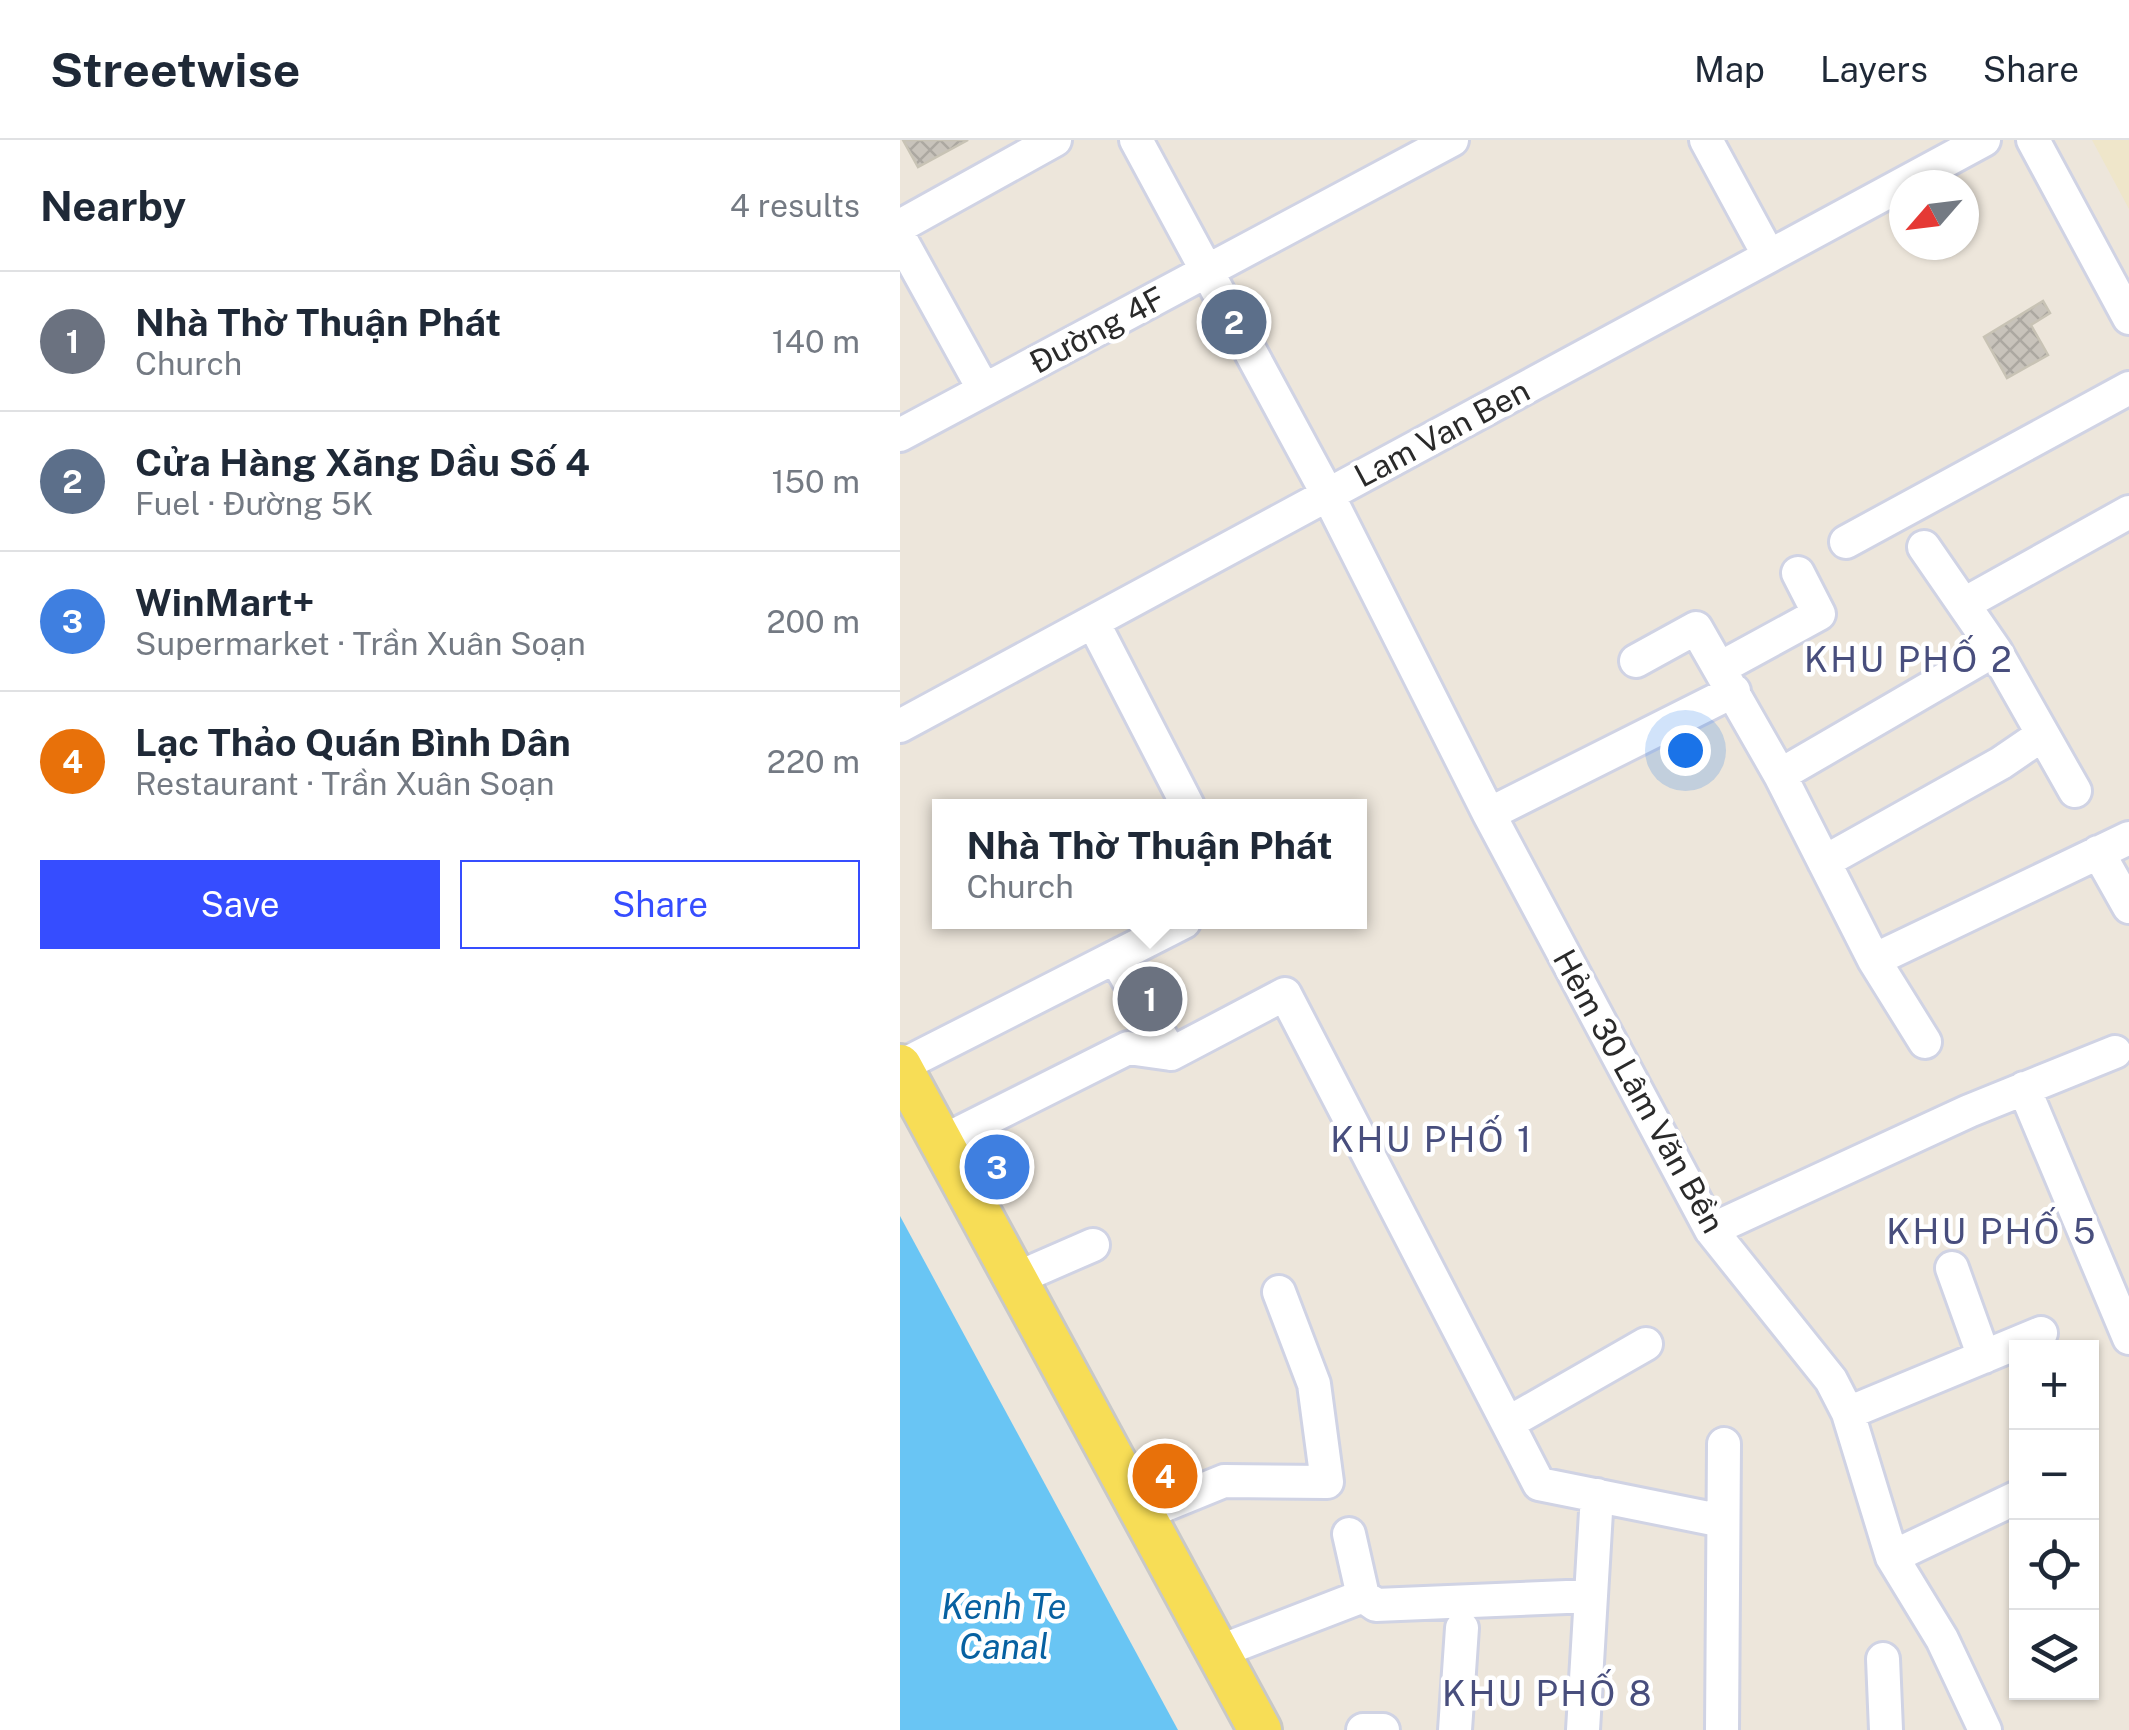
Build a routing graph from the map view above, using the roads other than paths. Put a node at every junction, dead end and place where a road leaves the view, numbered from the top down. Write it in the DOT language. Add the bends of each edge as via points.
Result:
graph roads {
  1 [pos="1055,140"];
  2 [pos="1136,140"];
  3 [pos="1706,140"];
  4 [pos="1984,140"];
  5 [pos="2032,140"];
  6 [pos="1441,143"];
  7 [pos="900,226"];
  8 [pos="900,238"];
  9 [pos="1769,256"];
  10 [pos="1207,271"];
  11 [pos="2129,318"];
  12 [pos="2129,388"];
  13 [pos="984,390"];
  14 [pos="900,435"];
  15 [pos="1328,495"];
  16 [pos="2129,512"];
  17 [pos="1846,542"];
  18 [pos="1924,547"];
  19 [pos="1798,573"];
  20 [pos="1964,604"];
  21 [pos="1093,622"];
  22 [pos="1995,650"];
  23 [pos="1636,661"];
  24 [pos="1727,680"];
  25 [pos="900,726"];
  26 [pos="2042,735"];
  27 [pos="1780,775"];
  28 [pos="2075,791"];
  29 [pos="1184,799"];
  30 [pos="1489,814"];
  31 [pos="2129,838"];
  32 [pos="2098,852"];
  33 [pos="1824,862"];
  34 [pos="2129,906"];
  35 [pos="1170,929"];
  36 [pos="1115,956"];
  37 [pos="1874,960"];
  38 [pos="1925,1042"];
  39 [pos="2114,1052"];
  40 [pos="1170,1054"];
  41 [pos="900,1066"];
  42 [pos="2024,1088"];
  43 [pos="941,1142"];
  44 [pos="1711,1230"];
  45 [pos="1093,1245"];
  46 [pos="1952,1268"];
  47 [pos="1016,1279"];
  48 [pos="1278,1292"];
  49 [pos="2042,1333"];
  50 [pos="2129,1338"];
  51 [pos="1646,1344"];
  52 [pos="1984,1356"];
  53 [pos="1848,1413"];
  54 [pos="1508,1422"];
  55 [pos="1724,1444"];
  56 [pos="1597,1496"];
  57 [pos="2009,1501"];
  58 [pos="1143,1514"];
  59 [pos="1723,1522"];
  60 [pos="1349,1534"];
  61 [pos="1892,1557"];
  62 [pos="1363,1596"];
  63 [pos="1591,1596"];
  64 [pos="1462,1628"];
  65 [pos="1218,1652"];
  66 [pos="1883,1659"];
  67 [pos="1260,1730"];
  68 [pos="1364,1730"];
  69 [pos="1384,1730"];
  70 [pos="1455,1730"];
  71 [pos="1583,1730"];
  72 [pos="1722,1730"];
  73 [pos="1886,1730"];
  74 [pos="1985,1730"];
  1 -- 7 [label="street"];
  2 -- 10 [label="street, Hẻm 30 Lâm Văn Bền"];
  3 -- 9 [label="street"];
  4 -- 9 [label="street, Lam Van Ben"];
  5 -- 11 [label="street"];
  6 -- 10 [label="street, Đường 4F"];
  8 -- 13 [label="street"];
  9 -- 15 [label="street, Lam Van Ben"];
  10 -- 13 [label="street, Đường 4F"];
  10 -- 15 [label="street, Hẻm 30 Lâm Văn Bền"];
  12 -- 17 [label="street"];
  13 -- 14 [label="street, Đường 4F"];
  15 -- 21 [label="street, Lam Van Ben"];
  15 -- 30 [label="street, Hẻm 30 Lâm Văn Bền"];
  16 -- 20 [label="street"];
  18 -- 20 [label="street"];
  19 -- 24 [label="street" via="1819,614"];
  20 -- 22 [label="street"];
  21 -- 25 [label="street, Lam Van Ben"];
  21 -- 29 [label="street"];
  22 -- 26 [label="street"];
  22 -- 27 [label="street"];
  23 -- 24 [label="street" via="1696,628"];
  24 -- 27 [label="street"];
  24 -- 30 [label="street"];
  26 -- 28 [label="street"];
  26 -- 33 [label="street"];
  27 -- 33 [label="street"];
  30 -- 44 [label="street, Hẻm 30 Lâm Văn Bền"];
  31 -- 32 [label="street"];
  32 -- 34 [label="street"];
  32 -- 37 [label="street"];
  33 -- 37 [label="street"];
  35 -- 36 [label="street"];
  36 -- 40 [label="street"];
  36 -- 41 [label="street"];
  37 -- 38 [label="street"];
  39 -- 42 [label="street"];
  40 -- 43 [label="street" via="1128,1048"];
  40 -- 54 [label="street" via="1285,994"];
  41 -- 43 [label="main road"];
  42 -- 44 [label="street"];
  42 -- 50 [label="street"];
  43 -- 47 [label="main road"];
  44 -- 53 [label="street, Hẻm 30 Lâm Văn Bền" via="1831,1380"];
  45 -- 47 [label="street"];
  46 -- 52 [label="street"];
  47 -- 58 [label="main road"];
  48 -- 58 [label="street" via="1314,1384 1328,1482 1224,1481"];
  49 -- 52 [label="street"];
  51 -- 54 [label="street"];
  52 -- 53 [label="street"];
  53 -- 61 [label="street, Hẻm 30 Lâm Văn Bền"];
  54 -- 56 [label="street" via="1539,1484"];
  55 -- 59 [label="street"];
  56 -- 59 [label="street"];
  56 -- 63 [label="street"];
  57 -- 61 [label="street"];
  58 -- 65 [label="main road"];
  59 -- 72 [label="street"];
  60 -- 62 [label="street"];
  61 -- 74 [label="street, Hẻm 30 Lâm Văn Bền" via="1942,1639"];
  62 -- 63 [label="street" via="1376,1604"];
  62 -- 65 [label="street"];
  63 -- 71 [label="street"];
  64 -- 70 [label="street"];
  65 -- 67 [label="main road"];
  66 -- 73 [label="street"];
  68 -- 69 [label="street"];
}
